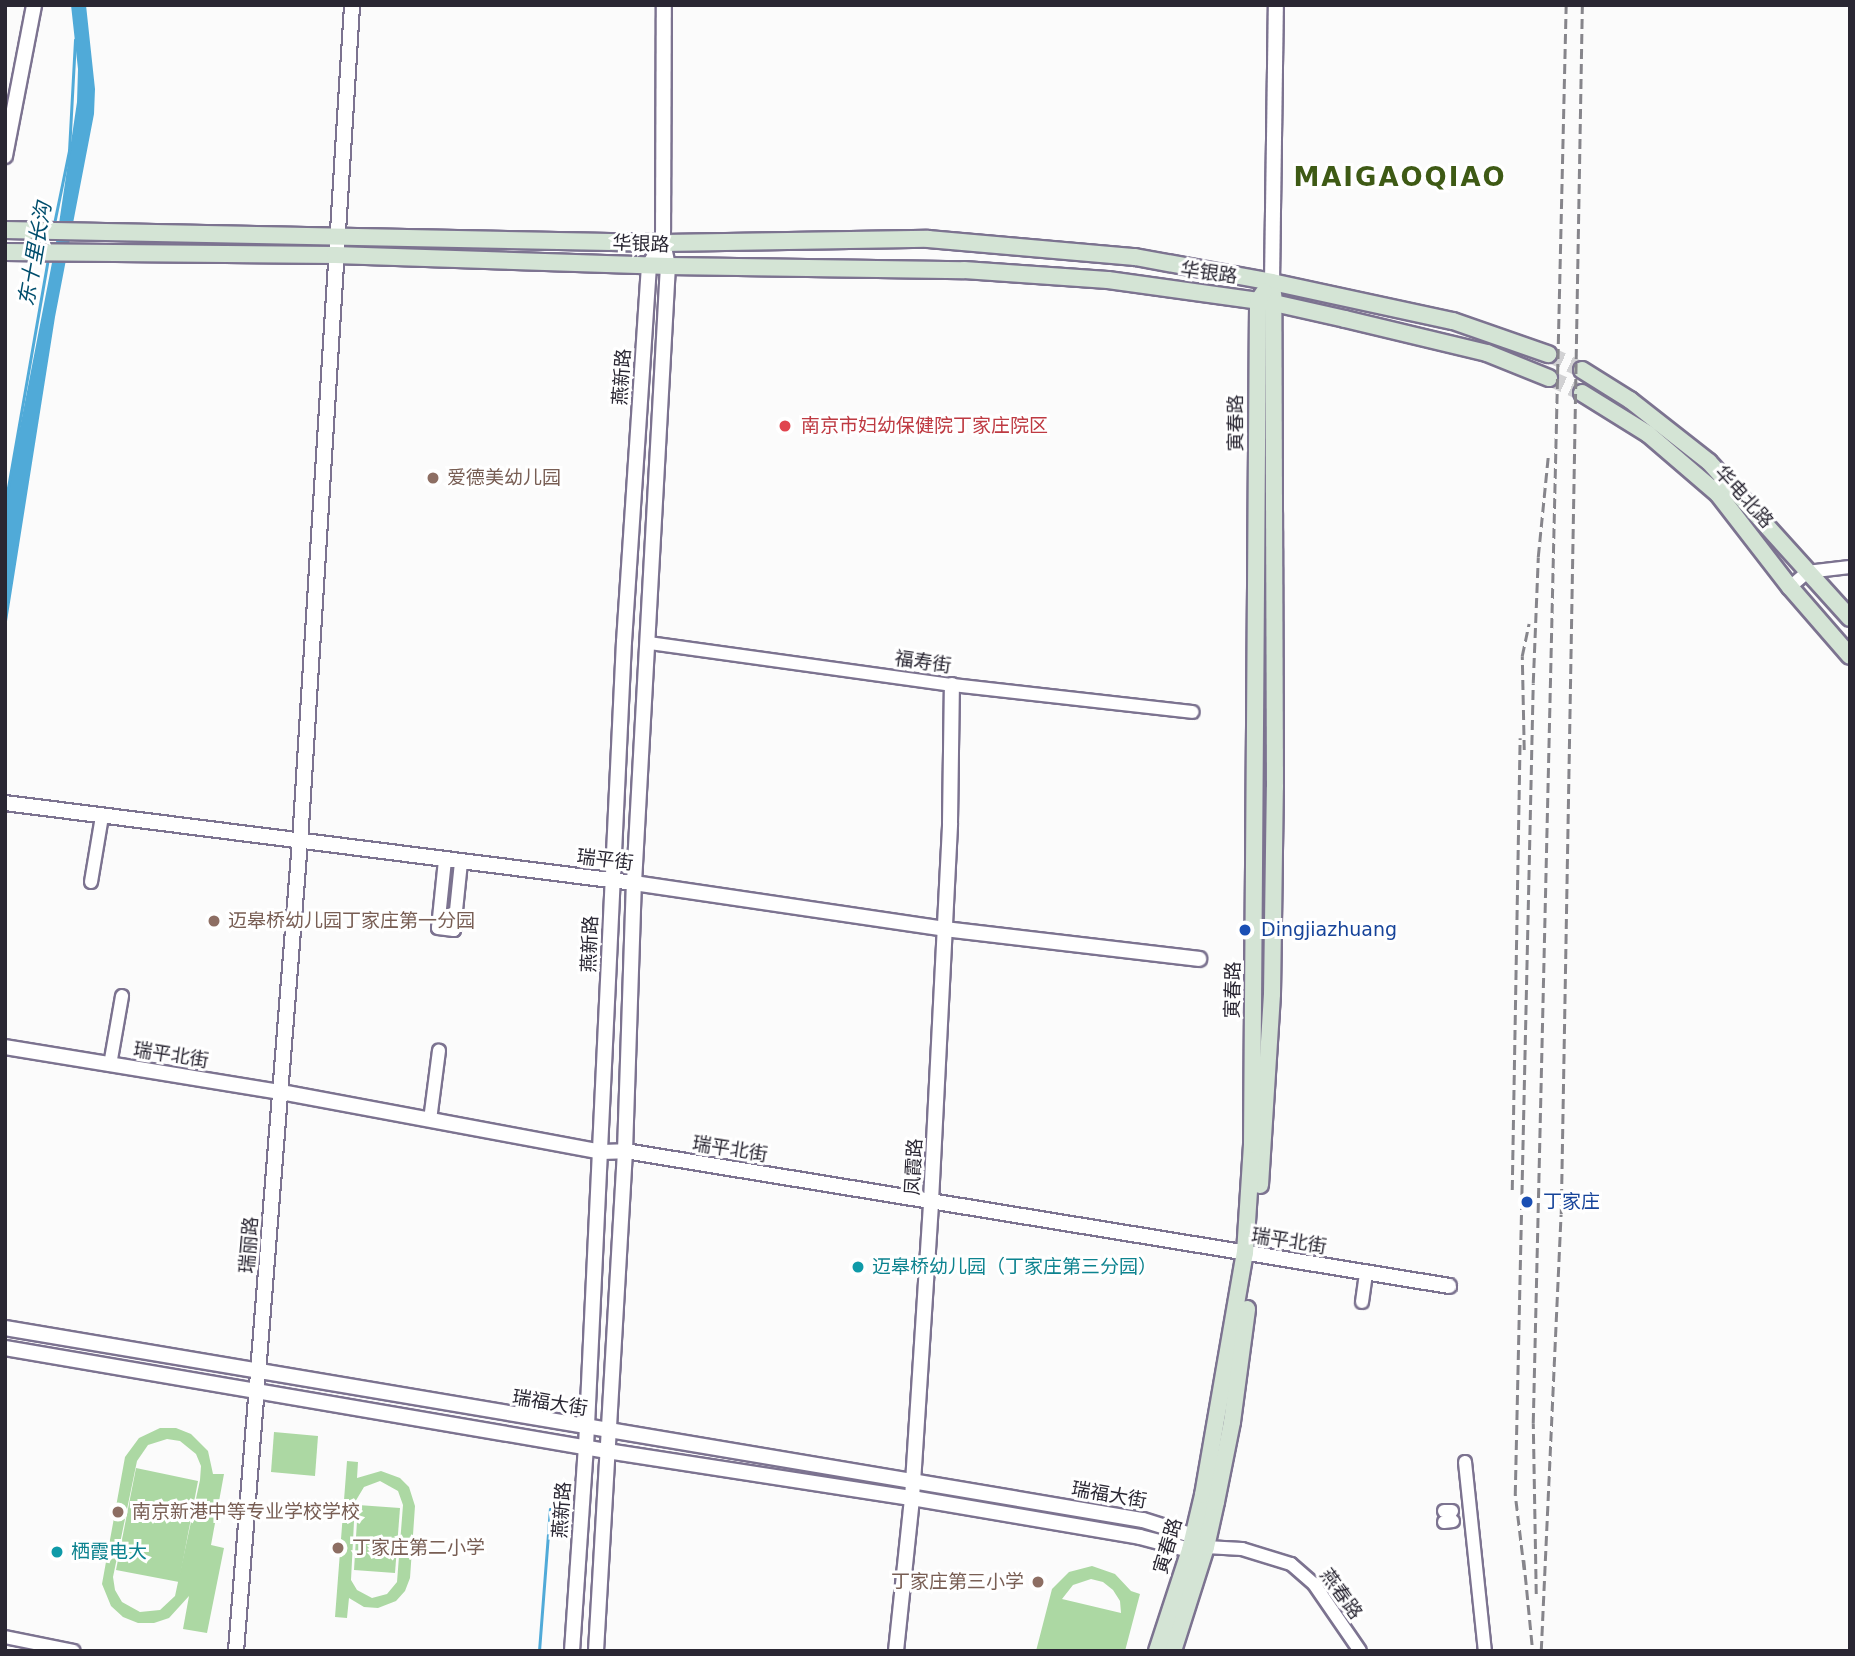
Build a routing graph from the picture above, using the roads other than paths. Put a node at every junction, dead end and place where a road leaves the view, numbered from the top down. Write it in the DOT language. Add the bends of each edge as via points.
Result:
graph roads {
  1 [pos="34,5"];
  2 [pos="352,5"];
  3 [pos="664,5"];
  4 [pos="1276,5"];
  5 [pos="5,156"];
  6 [pos="5,230"];
  7 [pos="336,237"];
  8 [pos="663,243"];
  9 [pos="5,252"];
  10 [pos="335,255"];
  11 [pos="649,265"];
  12 [pos="668,266"];
  13 [pos="1272,282"];
  14 [pos="1266,302"];
  15 [pos="1548,354"];
  16 [pos="1582,370"];
  17 [pos="1549,378"];
  18 [pos="1582,393"];
  19 [pos="1850,566"];
  20 [pos="1807,572"];
  21 [pos="1790,587"];
  22 [pos="1850,618"];
  23 [pos="649,643"];
  24 [pos="1850,656"];
  25 [pos="952,685"];
  26 [pos="1192,712"];
  27 [pos="5,803"];
  28 [pos="102,816"];
  29 [pos="300,842"];
  30 [pos="445,860"];
  31 [pos="461,862"];
  32 [pos="91,881"];
  33 [pos="612,881"];
  34 [pos="634,883"];
  35 [pos="946,929"];
  36 [pos="1199,959"];
  37 [pos="122,996"];
  38 [pos="5,1047"];
  39 [pos="439,1051"];
  40 [pos="110,1065"];
  41 [pos="281,1092"];
  42 [pos="430,1120"];
  43 [pos="625,1151"];
  44 [pos="601,1152"];
  45 [pos="931,1200"];
  46 [pos="1249,1254"];
  47 [pos="1366,1273"];
  48 [pos="1449,1286"];
  49 [pos="1362,1302"];
  50 [pos="5,1328"];
  51 [pos="5,1348"];
  52 [pos="258,1373"];
  53 [pos="256,1391"];
  54 [pos="587,1428"];
  55 [pos="608,1432"];
  56 [pos="586,1447"];
  57 [pos="607,1451"];
  58 [pos="1465,1462"];
  59 [pos="913,1482"];
  60 [pos="912,1498"];
  61 [pos="1197,1544"];
  62 [pos="5,1637"];
  63 [pos="74,1651"];
  64 [pos="236,1651"];
  65 [pos="572,1651"];
  66 [pos="596,1651"];
  67 [pos="896,1651"];
  68 [pos="1157,1651"];
  69 [pos="1172,1651"];
  70 [pos="1360,1651"];
  71 [pos="1485,1651"];
  1 -- 5 [label="street"];
  2 -- 7 [label="street, 瑞丽路"];
  3 -- 8 [label="street, 燕新路"];
  4 -- 13 [label="street"];
  6 -- 7 [label="main road, 华银路"];
  7 -- 8 [label="main road, 华银路"];
  7 -- 10 [label="street, 瑞丽路"];
  8 -- 11 [label="street, 燕新路"];
  8 -- 12 [label="street, 燕新路"];
  8 -- 13 [label="main road, 华银路" via="928,239 1135,257"];
  9 -- 10 [label="main road, 华银路"];
  10 -- 11 [label="main road, 华银路"];
  10 -- 29 [label="street, 瑞丽路"];
  11 -- 12 [label="main road, 华银路"];
  11 -- 33 [label="street, 燕新路"];
  12 -- 14 [label="main road, 华银路" via="964,270 1108,280"];
  12 -- 23 [label="street, 燕新路"];
  13 -- 14 [label="main road"];
  13 -- 15 [label="main road" via="1453,321"];
  14 -- 17 [label="main road" via="1475,349"];
  14 -- 46 [label="main road, 寅春路"];
  16 -- 20 [label="main road, 华电北路" via="1630,400 1709,462"];
  18 -- 21 [label="main road, 华电北路" via="1648,434 1718,494"];
  19 -- 20 [label="street"];
  20 -- 21 [label="street"];
  20 -- 22 [label="main road, 华电北路"];
  21 -- 24 [label="main road, 华电北路"];
  23 -- 25 [label="street, 福寿街"];
  23 -- 34 [label="street, 燕新路"];
  25 -- 26 [label="street, 福寿街"];
  25 -- 35 [label="street, 凤霞路"];
  27 -- 28 [label="street, 瑞平街"];
  28 -- 29 [label="street, 瑞平街"];
  28 -- 32 [label="street"];
  29 -- 30 [label="street, 瑞平街"];
  29 -- 41 [label="street, 瑞丽路"];
  30 -- 31 [label="street, 瑞平街"];
  30 -- 31 [label="street" via="438,928 454,930"];
  31 -- 33 [label="street, 瑞平街"];
  33 -- 34 [label="street, 瑞平街"];
  33 -- 44 [label="street, 燕新路"];
  34 -- 35 [label="street, 瑞平街"];
  34 -- 43 [label="street, 燕新路"];
  35 -- 36 [label="street, 瑞平街"];
  35 -- 45 [label="street, 凤霞路"];
  37 -- 40 [label="street"];
  38 -- 40 [label="street, 瑞平北街"];
  39 -- 42 [label="street"];
  40 -- 41 [label="street, 瑞平北街"];
  41 -- 42 [label="street, 瑞平北街"];
  41 -- 52 [label="street, 瑞丽路"];
  42 -- 44 [label="street, 瑞平北街"];
  43 -- 44 [label="street, 瑞平北街"];
  43 -- 45 [label="street, 瑞平北街"];
  43 -- 55 [label="street, 燕新路"];
  44 -- 54 [label="street, 燕新路"];
  45 -- 46 [label="street, 瑞平北街"];
  45 -- 59 [label="street, 凤霞路"];
  46 -- 47 [label="street, 瑞平北街"];
  46 -- 61 [label="main road, 寅春路"];
  47 -- 48 [label="street, 瑞平北街"];
  47 -- 49 [label="street"];
  50 -- 52 [label="street, 瑞福大街"];
  51 -- 53 [label="street, 瑞福大街"];
  52 -- 53 [label="street, 瑞丽路"];
  52 -- 54 [label="street, 瑞福大街"];
  53 -- 56 [label="street, 瑞福大街"];
  53 -- 64 [label="street, 瑞丽路"];
  54 -- 55 [label="street, 瑞福大街"];
  54 -- 56 [label="street, 燕新路"];
  55 -- 57 [label="street, 燕新路"];
  55 -- 59 [label="street, 瑞福大街"];
  56 -- 57 [label="street, 瑞福大街"];
  56 -- 65 [label="street, 燕新路"];
  57 -- 60 [label="street, 瑞福大街"];
  57 -- 66 [label="street, 燕新路"];
  58 -- 71 [label="street" via="1457,1515"];
  59 -- 60 [label="street, 凤霞路"];
  59 -- 61 [label="street, 瑞福大街" via="1143,1520"];
  60 -- 61 [label="street, 瑞福大街"];
  60 -- 67 [label="street, 凤霞路"];
  61 -- 68 [label="main road, 寅春路"];
  61 -- 69 [label="main road, 寅春路"];
  61 -- 70 [label="street, 燕春路" via="1242,1549 1291,1564 1314,1584"];
  62 -- 63 [label="street"];
}
